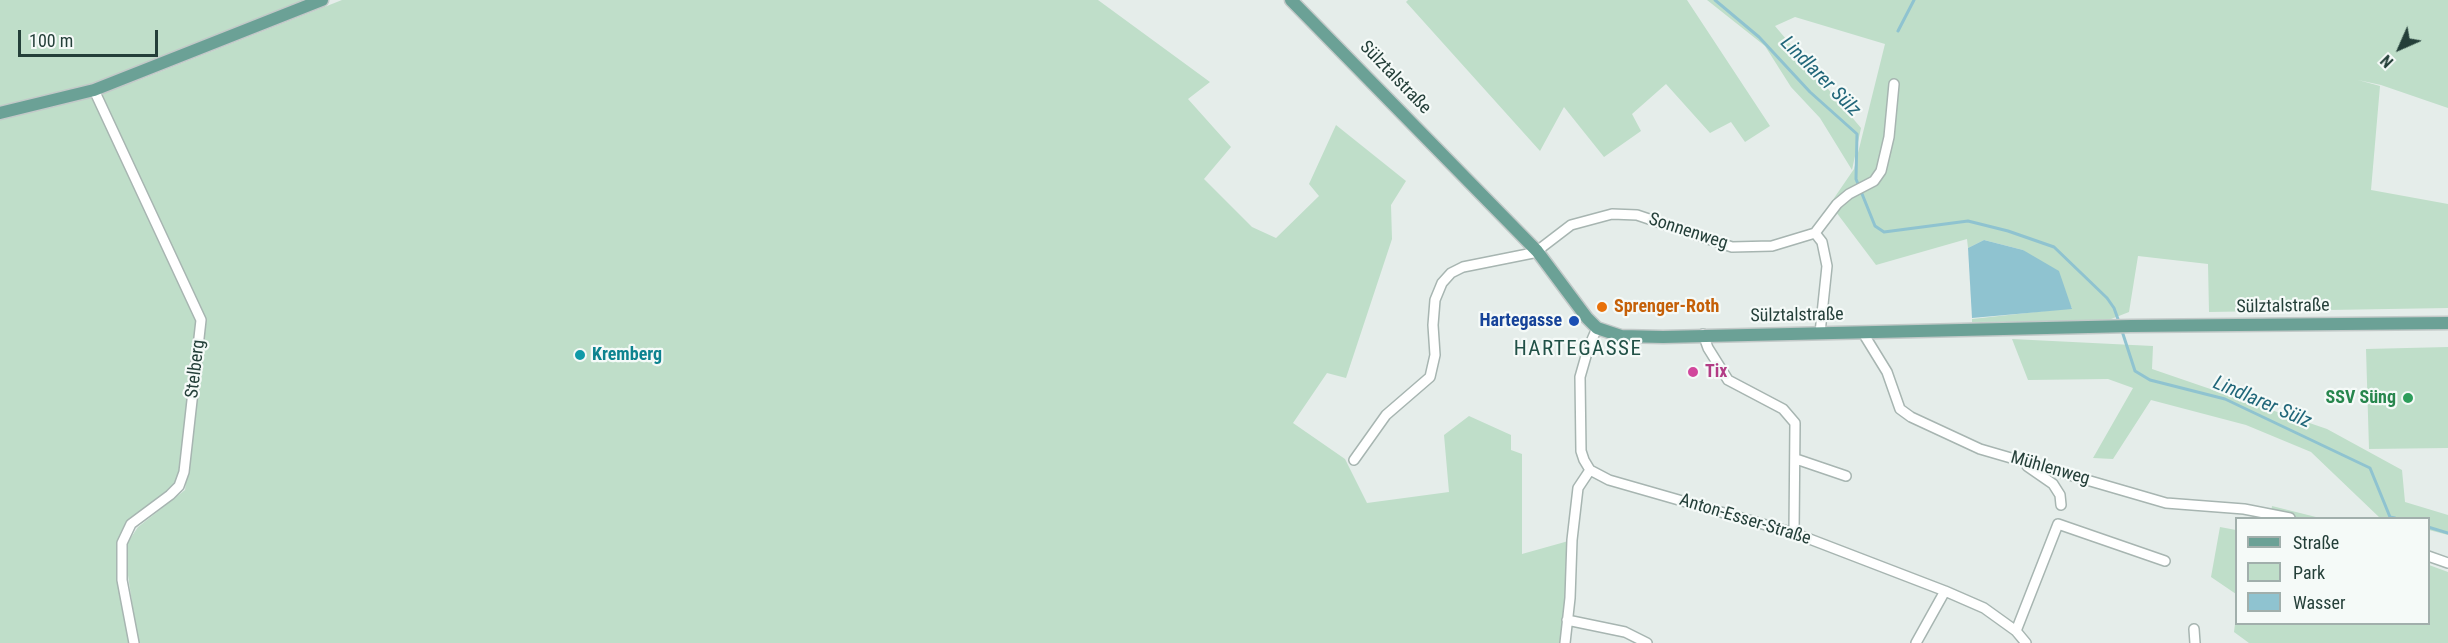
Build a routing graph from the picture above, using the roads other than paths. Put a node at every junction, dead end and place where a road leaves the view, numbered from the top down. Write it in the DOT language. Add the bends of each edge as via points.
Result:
graph roads {
  1 [pos="322,0"];
  2 [pos="1291,0"];
  3 [pos="1894,84"];
  4 [pos="94,90"];
  5 [pos="0,113"];
  6 [pos="1815,233"];
  7 [pos="1538,251"];
  8 [pos="2448,323"];
  9 [pos="1597,328"];
  10 [pos="1820,333"];
  11 [pos="1863,333"];
  12 [pos="1703,334"];
  13 [pos="1796,459"];
  14 [pos="1354,460"];
  15 [pos="2023,461"];
  16 [pos="1590,470"];
  17 [pos="1846,476"];
  18 [pos="2061,505"];
  19 [pos="2281,517"];
  20 [pos="1794,533"];
  21 [pos="2430,557"];
  22 [pos="2164,561"];
  23 [pos="2448,563"];
  24 [pos="1945,591"];
  25 [pos="1567,621"];
  26 [pos="2194,629"];
  27 [pos="2021,639"];
  28 [pos="134,643"];
  29 [pos="1565,643"];
  30 [pos="1647,643"];
  31 [pos="1916,643"];
  32 [pos="2195,643"];
  1 -- 4 [label="main road"];
  2 -- 7 [label="main road, Sülztalstraße"];
  3 -- 6 [label="street" via="1881,171 1837,204"];
  4 -- 5 [label="main road"];
  4 -- 28 [label="street, Stelberg" via="201,320 184,472 179,486 170,495 131,524 122,543 122,580"];
  6 -- 7 [label="street, Sonnenweg" via="1772,246 1732,247 1637,215 1612,214 1571,225"];
  6 -- 10 [label="street" via="1822,242 1827,266"];
  7 -- 9 [label="main road, Sülztalstraße"];
  7 -- 14 [label="street" via="1463,267 1442,283 1435,300 1436,355 1430,377 1386,415"];
  8 -- 11 [label="main road, Sülztalstraße"];
  9 -- 12 [label="main road, Sülztalstraße" via="1621,336"];
  9 -- 16 [label="street" via="1580,377 1581,451"];
  10 -- 11 [label="main road, Sülztalstraße"];
  10 -- 12 [label="main road, Sülztalstraße"];
  11 -- 15 [label="street, Mühlenweg" via="1887,372 1900,409 1980,449"];
  12 -- 13 [label="street" via="1728,380 1783,409 1795,423"];
  13 -- 17 [label="street"];
  13 -- 20 [label="street"];
  15 -- 18 [label="street" via="2053,484"];
  15 -- 19 [label="street, Mühlenweg" via="2166,503 2244,509"];
  16 -- 20 [label="street, Anton-Esser-Straße" via="1609,480"];
  16 -- 25 [label="street" via="1578,488"];
  20 -- 24 [label="street, Anton-Esser-Straße"];
  21 -- 23 [label="street"];
  22 -- 27 [label="street" via="2058,524"];
  24 -- 27 [label="street, Anton-Esser-Straße" via="1984,608"];
  24 -- 31 [label="street"];
  25 -- 29 [label="street"];
  25 -- 30 [label="street" via="1625,632"];
  26 -- 32 [label="street"];
}
